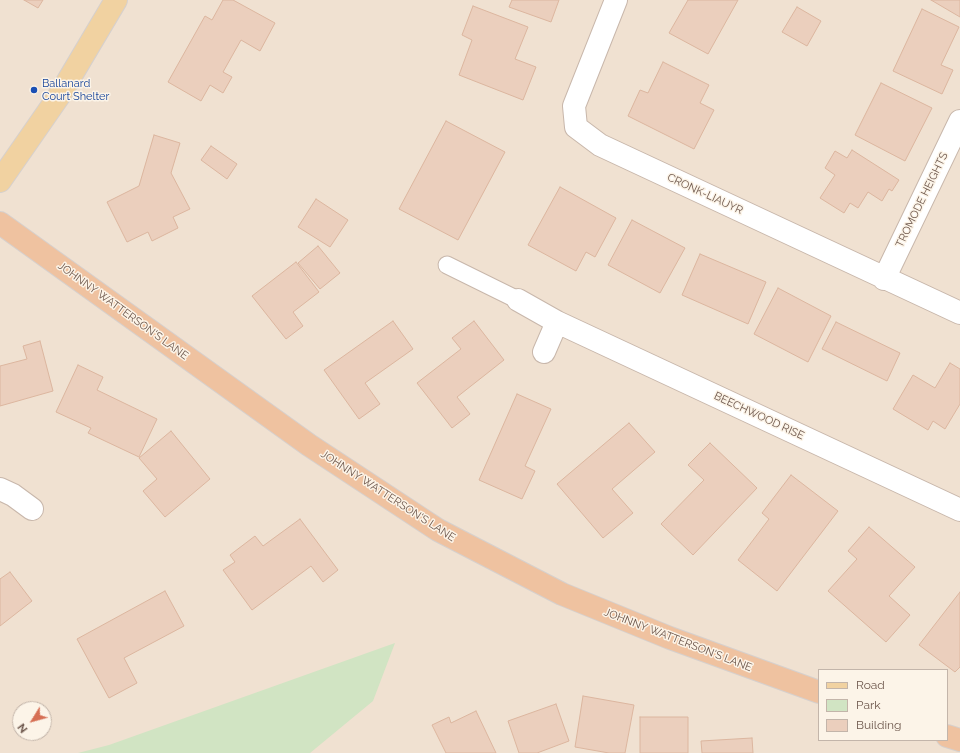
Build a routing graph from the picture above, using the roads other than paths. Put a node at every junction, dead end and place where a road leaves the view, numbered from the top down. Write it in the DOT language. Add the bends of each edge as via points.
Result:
graph roads {
  1 [pos="116,0"];
  2 [pos="616,0"];
  3 [pos="960,121"];
  4 [pos="0,181"];
  5 [pos="0,223"];
  6 [pos="447,265"];
  7 [pos="884,279"];
  8 [pos="518,300"];
  9 [pos="960,313"];
  10 [pos="557,322"];
  11 [pos="544,352"];
  12 [pos="0,489"];
  13 [pos="32,509"];
  14 [pos="960,510"];
  15 [pos="818,692"];
  16 [pos="948,736"];
  17 [pos="960,740"];
  1 -- 4 [label="main road" via="59,96"];
  2 -- 7 [label="street, CRONK-LIAUYR" via="574,106 576,127 600,145"];
  3 -- 7 [label="street, TROMODE HEIGHTS"];
  5 -- 15 [label="highway, JOHNNY WATTERSON'S LANE" via="309,445 438,530 562,594 670,638"];
  6 -- 8 [label="lane, BEECHWOOD RISE"];
  7 -- 9 [label="street, CRONK-LIAUYR"];
  8 -- 10 [label="street, BEECHWOOD RISE"];
  10 -- 11 [label="street"];
  10 -- 14 [label="street, BEECHWOOD RISE"];
  12 -- 13 [label="street"];
  16 -- 17 [label="highway"];
}
